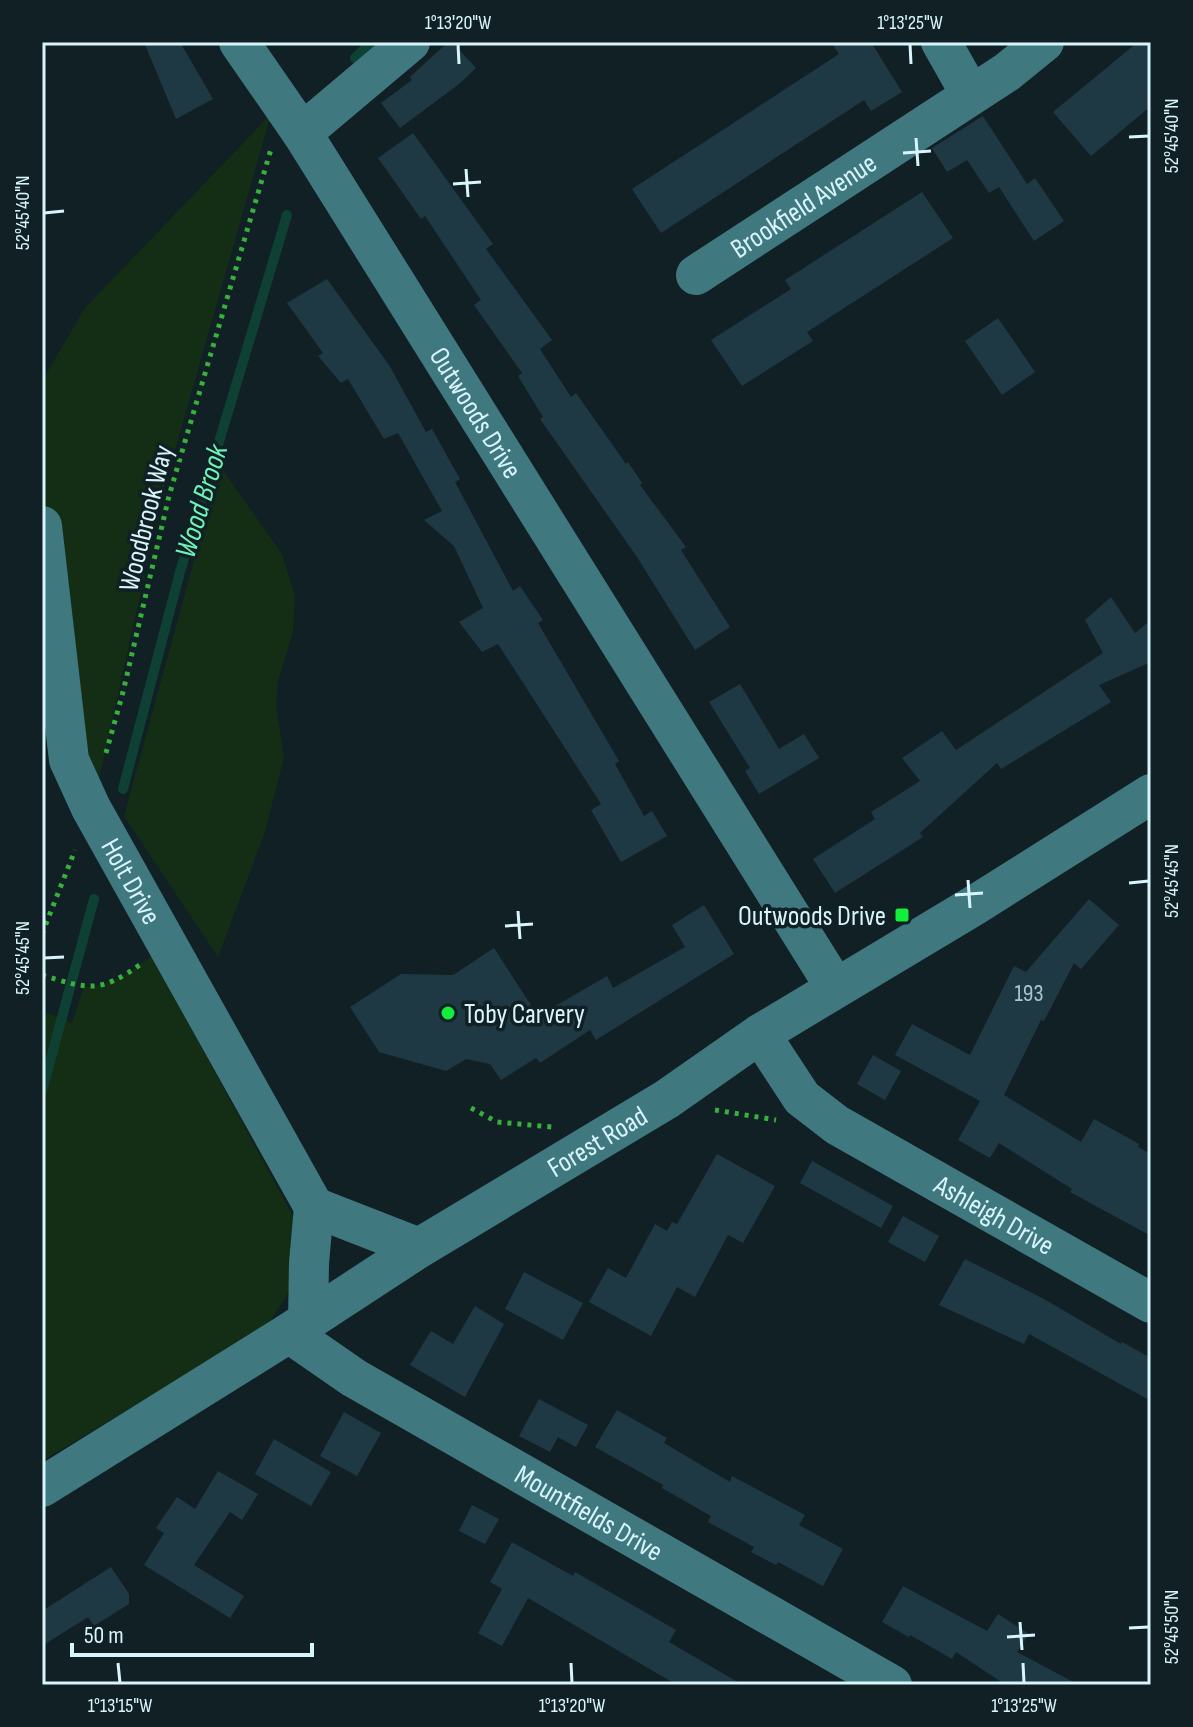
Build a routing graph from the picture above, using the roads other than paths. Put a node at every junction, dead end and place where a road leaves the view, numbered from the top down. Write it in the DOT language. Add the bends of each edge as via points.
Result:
graph roads {
  1 [pos="239,42"];
  2 [pos="410,42"];
  3 [pos="941,42"];
  4 [pos="1044,42"];
  5 [pos="971,95"];
  6 [pos="295,122"];
  7 [pos="716,275"];
  8 [pos="42,526"];
  9 [pos="72,755"];
  10 [pos="1151,794"];
  11 [pos="835,987"];
  12 [pos="760,1034"];
  13 [pos="314,1207"];
  14 [pos="419,1248"];
  15 [pos="1151,1303"];
  16 [pos="298,1327"];
  17 [pos="42,1487"];
  18 [pos="892,1685"];
  1 -- 6 [label="street, Outwoods Drive"];
  2 -- 6 [label="street"];
  3 -- 5 [label="street"];
  4 -- 5 [label="street, Brookfield Avenue"];
  5 -- 7 [label="street, Brookfield Avenue"];
  6 -- 11 [label="street, Outwoods Drive"];
  8 -- 9 [label="street, Holt Drive"];
  9 -- 13 [label="street, Holt Drive" via="91,808"];
  10 -- 11 [label="street, Forest Road"];
  11 -- 12 [label="street, Forest Road"];
  12 -- 14 [label="street, Forest Road"];
  12 -- 15 [label="street, Ashleigh Drive" via="802,1098 837,1125"];
  13 -- 14 [label="street"];
  13 -- 16 [label="street"];
  14 -- 16 [label="street, Forest Road"];
  16 -- 17 [label="street, Forest Road"];
  16 -- 18 [label="street, Mountfields Drive" via="354,1378"];
}
